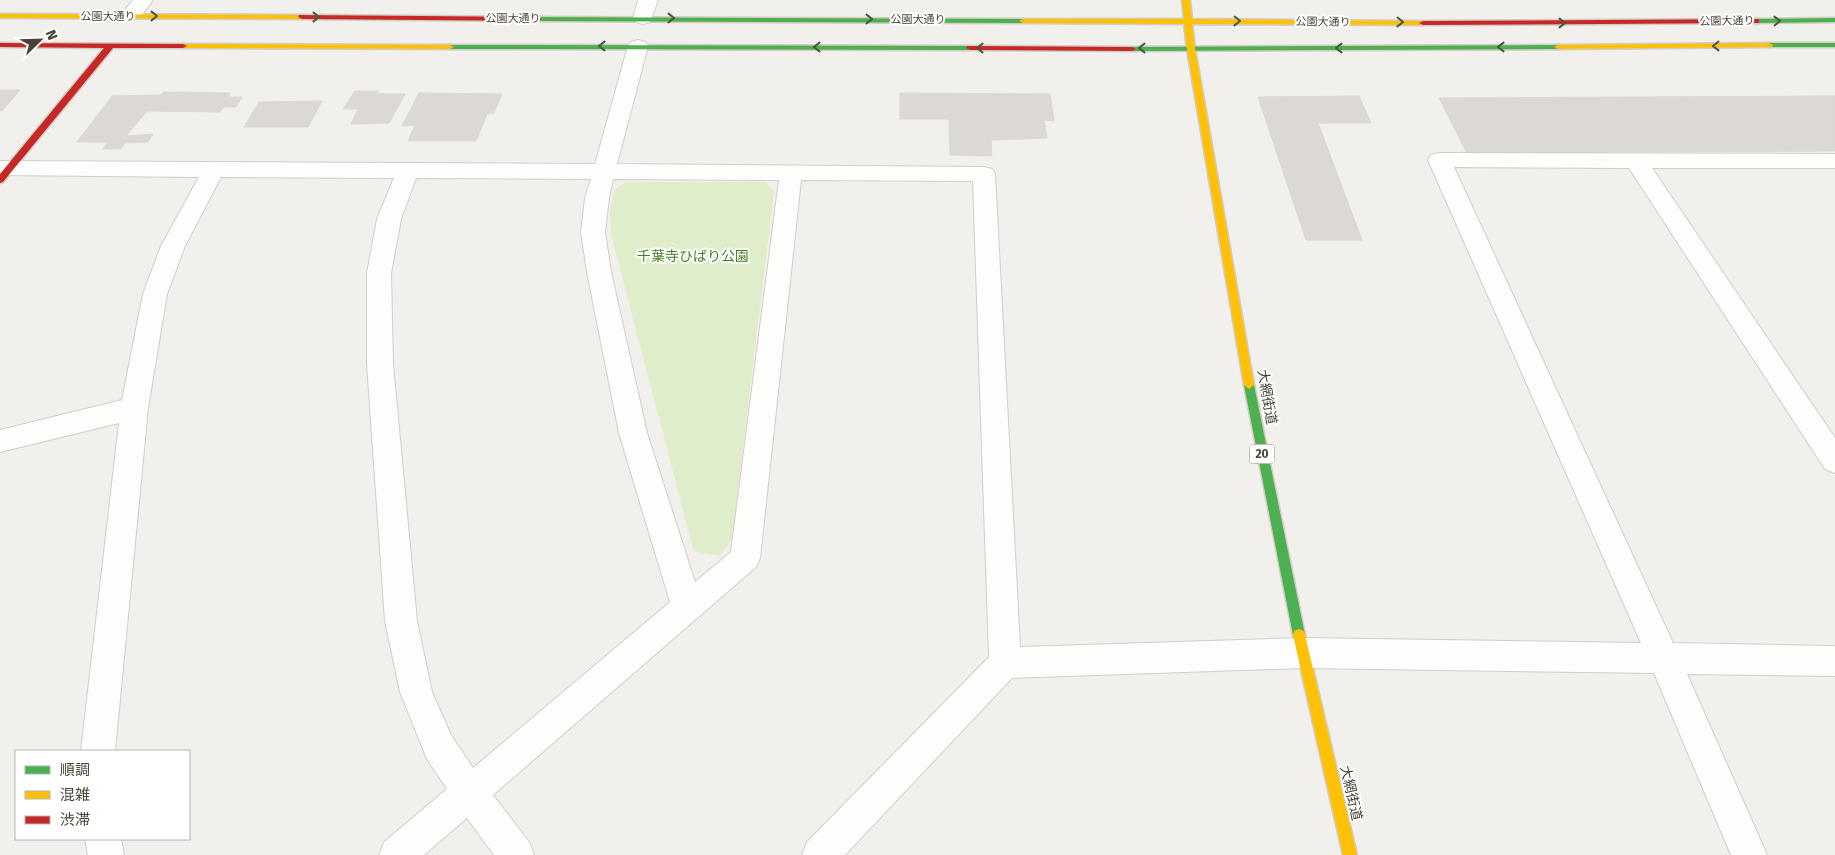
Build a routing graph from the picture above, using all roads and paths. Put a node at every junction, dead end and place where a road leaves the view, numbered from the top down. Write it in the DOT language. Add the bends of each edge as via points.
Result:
graph roads {
  1 [pos="144,0"];
  2 [pos="1186,0"];
  3 [pos="646,9"];
  4 [pos="0,16"];
  5 [pos="130,16"];
  6 [pos="1188,20"];
  7 [pos="1835,20"];
  8 [pos="0,45"];
  9 [pos="1835,45"];
  10 [pos="110,46"];
  11 [pos="638,46"];
  12 [pos="1191,49"];
  13 [pos="1635,159"];
  14 [pos="1834,162"];
  15 [pos="214,169"];
  16 [pos="408,170"];
  17 [pos="604,171"];
  18 [pos="3,172"];
  19 [pos="791,173"];
  20 [pos="134,408"];
  21 [pos="0,441"];
  22 [pos="1835,461"];
  23 [pos="687,606"];
  24 [pos="1304,653"];
  25 [pos="1664,659"];
  26 [pos="1835,661"];
  27 [pos="1005,663"];
  28 [pos="98,750"];
  29 [pos="470,794"];
  30 [pos="103,840"];
  31 [pos="106,855"];
  32 [pos="397,855"];
  33 [pos="516,855"];
  34 [pos="820,855"];
  35 [pos="1350,855"];
  36 [pos="1749,855"];
  1 -- 5 [label="street"];
  2 -- 6 [label="street, 大網街道 / 20"];
  5 -- 3 [label="street, 公園大通り, one-way"];
  3 -- 6 [label="street, 公園大通り, one-way"];
  4 -- 5 [label="street, 公園大通り"];
  6 -- 7 [label="street, 公園大通り, one-way" via="1493,23"];
  6 -- 12 [label="street, 大網街道 / 20"];
  8 -- 10 [label="street, 公園大通り"];
  9 -- 12 [label="street, 公園大通り, one-way"];
  11 -- 10 [label="street, 公園大通り, one-way"];
  10 -- 18 [label="street"];
  12 -- 11 [label="street, 公園大通り, one-way"];
  11 -- 17 [label="street"];
  12 -- 24 [label="street, 大網街道 / 20" via="1256,422"];
  13 -- 14 [label="street"];
  13 -- 22 [label="street"];
  13 -- 25 [label="street" via="1439,160"];
  15 -- 16 [label="street"];
  15 -- 18 [label="street"];
  15 -- 20 [label="street" via="174,246 155,294"];
  16 -- 17 [label="street"];
  16 -- 29 [label="street" via="389,219 379,273 380,364 401,621 416,692 439,747"];
  17 -- 19 [label="street"];
  17 -- 23 [label="street" via="593,232 599,272 633,433"];
  19 -- 23 [label="street" via="744,558"];
  19 -- 27 [label="street" via="984,174"];
  20 -- 21 [label="street"];
  20 -- 28 [label="street"];
  23 -- 29 [label="street"];
  24 -- 25 [label="street"];
  24 -- 27 [label="street"];
  24 -- 35 [label="street, 大網街道 / 20"];
  25 -- 26 [label="street"];
  25 -- 36 [label="street"];
  27 -- 34 [label="street"];
  29 -- 32 [label="street"];
  29 -- 33 [label="street"];
  30 -- 31 [label="street"];
}
